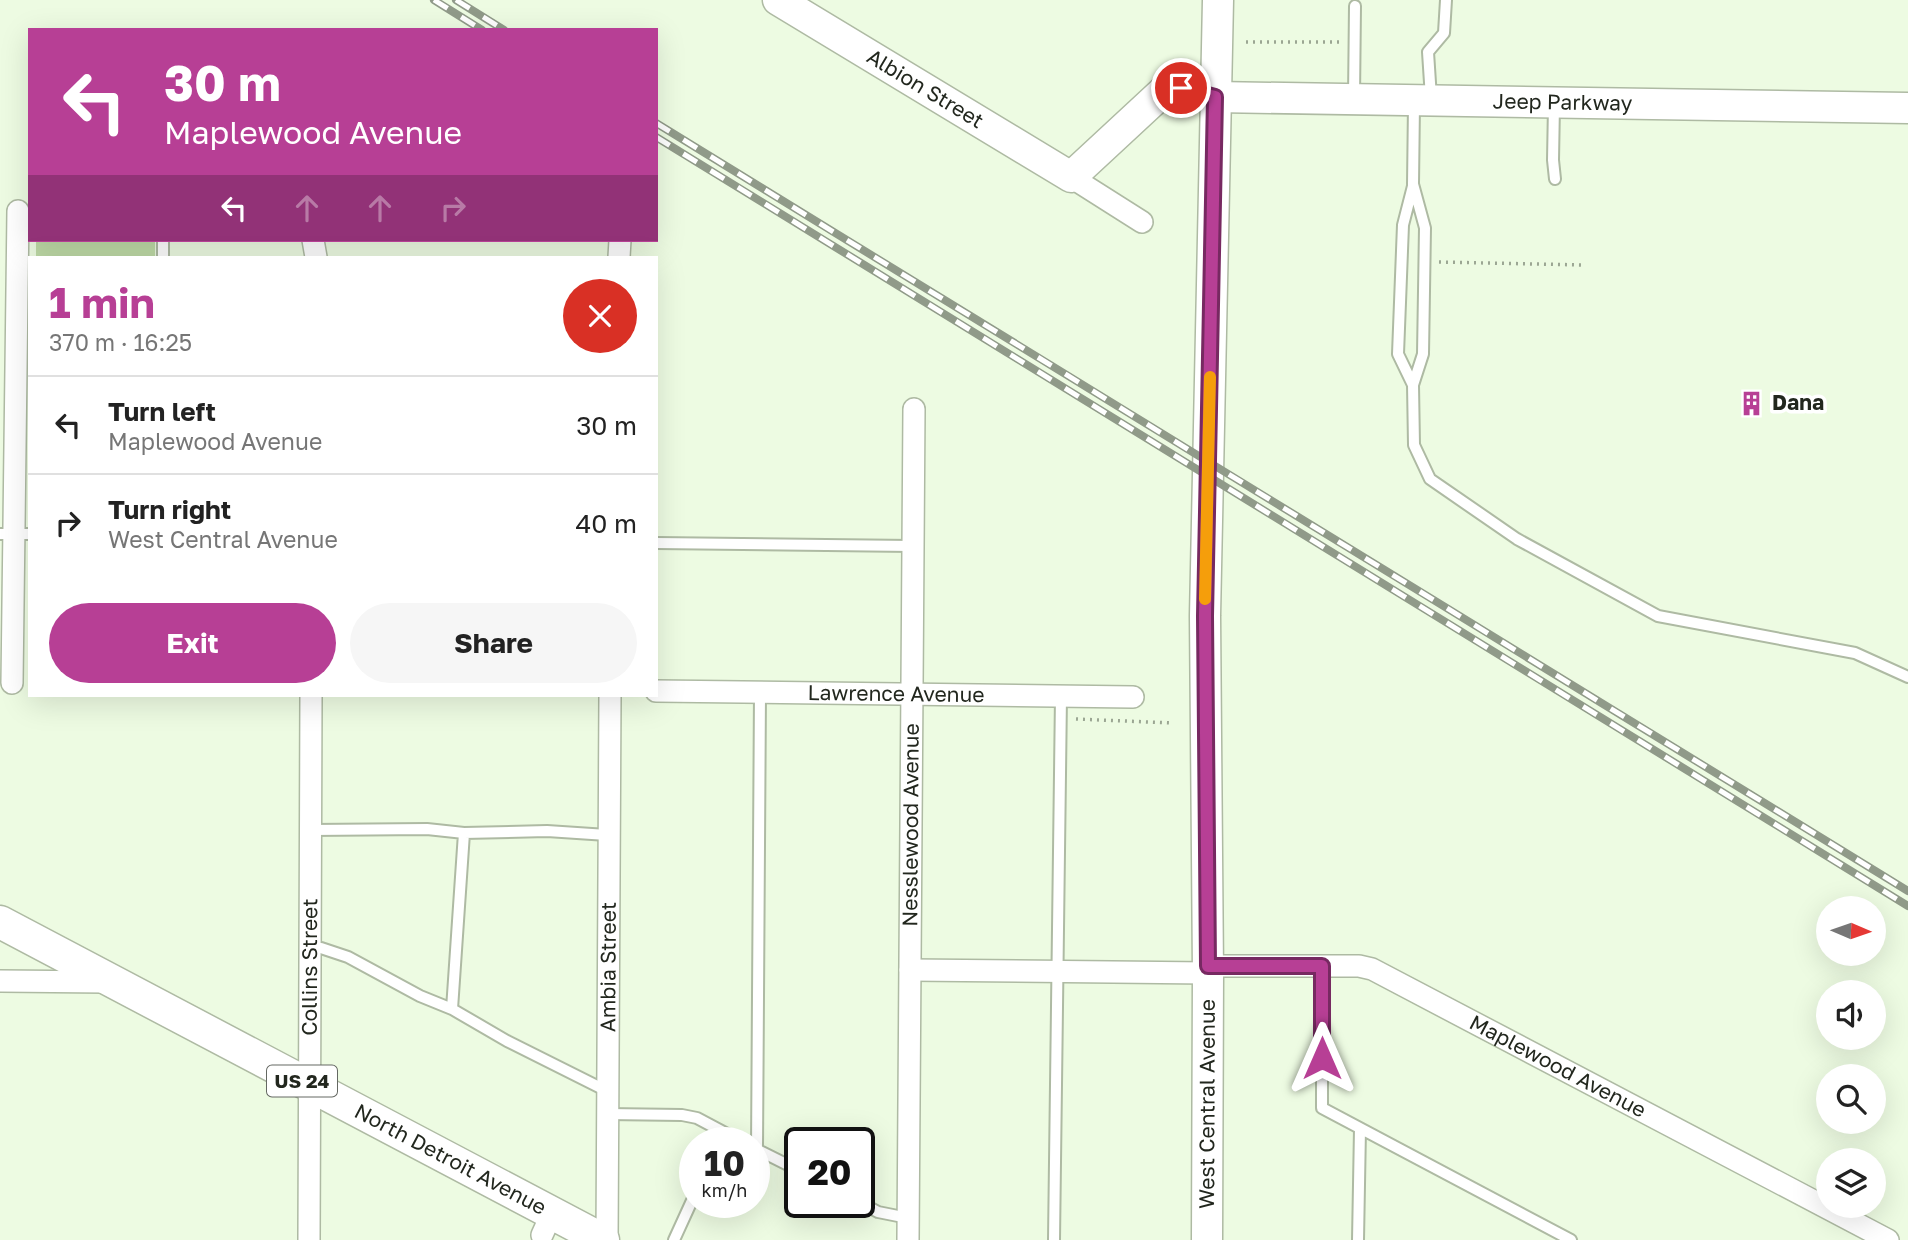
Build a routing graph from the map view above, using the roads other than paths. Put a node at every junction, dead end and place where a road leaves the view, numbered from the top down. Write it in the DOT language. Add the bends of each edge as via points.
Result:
graph roads {
  1 [pos="778,0"];
  2 [pos="1218,0"];
  3 [pos="1446,0"];
  4 [pos="1355,6"];
  5 [pos="1215,97"];
  6 [pos="1354,99"];
  7 [pos="1422,101"];
  8 [pos="1554,103"];
  9 [pos="1908,108"];
  10 [pos="1070,177"];
  11 [pos="1555,179"];
  12 [pos="1413,184"];
  13 [pos="16,211"];
  14 [pos="1142,222"];
  15 [pos="1413,385"];
  16 [pos="914,409"];
  17 [pos="15,534"];
  18 [pos="658,543"];
  19 [pos="912,546"];
  20 [pos="1908,677"];
  21 [pos="14,683"];
  22 [pos="658,691"];
  23 [pos="760,693"];
  24 [pos="911,694"];
  25 [pos="311,697"];
  26 [pos="610,697"];
  27 [pos="1133,697"];
  28 [pos="1066,704"];
  29 [pos="311,830"];
  30 [pos="464,833"];
  31 [pos="607,835"];
  32 [pos="0,922"];
  33 [pos="311,948"];
  34 [pos="1322,966"];
  35 [pos="910,970"];
  36 [pos="1208,970"];
  37 [pos="1058,971"];
  38 [pos="0,981"];
  39 [pos="113,981"];
  40 [pos="452,1009"];
  41 [pos="310,1085"];
  42 [pos="607,1091"];
  43 [pos="607,1114"];
  44 [pos="710,1127"];
  45 [pos="756,1127"];
  46 [pos="1360,1129"];
  47 [pos="875,1210"];
  48 [pos="684,1218"];
  49 [pos="908,1218"];
  50 [pos="309,1240"];
  51 [pos="605,1240"];
  52 [pos="674,1240"];
  53 [pos="908,1240"];
  54 [pos="1054,1240"];
  55 [pos="1207,1240"];
  56 [pos="1358,1240"];
  57 [pos="1571,1240"];
  58 [pos="1888,1240"];
  1 -- 10 [label="main road, Albion Street"];
  2 -- 5 [label="main road, West Central Avenue"];
  3 -- 7 [label="lane" via="1444,33 1428,52"];
  4 -- 6 [label="lane"];
  5 -- 6 [label="main road, Jeep Parkway"];
  5 -- 10 [label="main road" via="1167,88"];
  5 -- 36 [label="main road, West Central Avenue" via="1205,616"];
  6 -- 7 [label="main road, Jeep Parkway"];
  7 -- 8 [label="main road, Jeep Parkway"];
  7 -- 12 [label="lane"];
  8 -- 9 [label="main road, Jeep Parkway"];
  8 -- 11 [label="lane"];
  10 -- 14 [label="street, Albion Street"];
  12 -- 15 [label="lane" via="1424,228 1423,354"];
  12 -- 15 [label="lane" via="1403,225 1398,354"];
  13 -- 17 [label="street"];
  15 -- 20 [label="lane" via="1414,445 1430,480 1517,538 1658,616 1855,653"];
  16 -- 19 [label="street, Nesslewood Avenue"];
  17 -- 21 [label="street"];
  18 -- 19 [label="lane"];
  19 -- 24 [label="street, Nesslewood Avenue"];
  22 -- 23 [label="street, Lawrence Avenue"];
  23 -- 24 [label="street, Lawrence Avenue"];
  23 -- 45 [label="lane"];
  24 -- 28 [label="street, Lawrence Avenue"];
  24 -- 35 [label="street, Nesslewood Avenue"];
  25 -- 29 [label="street, Collins Street"];
  26 -- 31 [label="street, Ambia Street"];
  27 -- 28 [label="street, Lawrence Avenue"];
  28 -- 37 [label="lane"];
  29 -- 30 [label="lane"];
  29 -- 33 [label="street, Collins Street"];
  30 -- 31 [label="lane"];
  30 -- 40 [label="lane"];
  31 -- 42 [label="street, Ambia Street"];
  32 -- 39 [label="main road, North Detroit Avenue / US 24"];
  33 -- 40 [label="lane" via="348,957"];
  33 -- 41 [label="street, Collins Street"];
  34 -- 36 [label="street, Maplewood Avenue"];
  34 -- 46 [label="lane" via="1322,1108"];
  34 -- 58 [label="street, Maplewood Avenue" via="1359,966 1386,974"];
  35 -- 37 [label="street, Maplewood Avenue"];
  35 -- 49 [label="street, Nesslewood Avenue"];
  36 -- 37 [label="street, Maplewood Avenue"];
  36 -- 55 [label="main road, West Central Avenue"];
  37 -- 54 [label="lane"];
  38 -- 39 [label="street"];
  39 -- 41 [label="main road, North Detroit Avenue / US 24"];
  40 -- 42 [label="lane"];
  41 -- 50 [label="street, Collins Street"];
  41 -- 51 [label="main road, North Detroit Avenue / US 24" via="547,1224"];
  42 -- 43 [label="street, Ambia Street"];
  43 -- 44 [label="lane" via="682,1115"];
  43 -- 51 [label="street, Ambia Street"];
  46 -- 56 [label="lane"];
  46 -- 57 [label="lane"];
  47 -- 49 [label="lane"];
  48 -- 52 [label="lane"];
  49 -- 53 [label="street, Nesslewood Avenue"];
}
